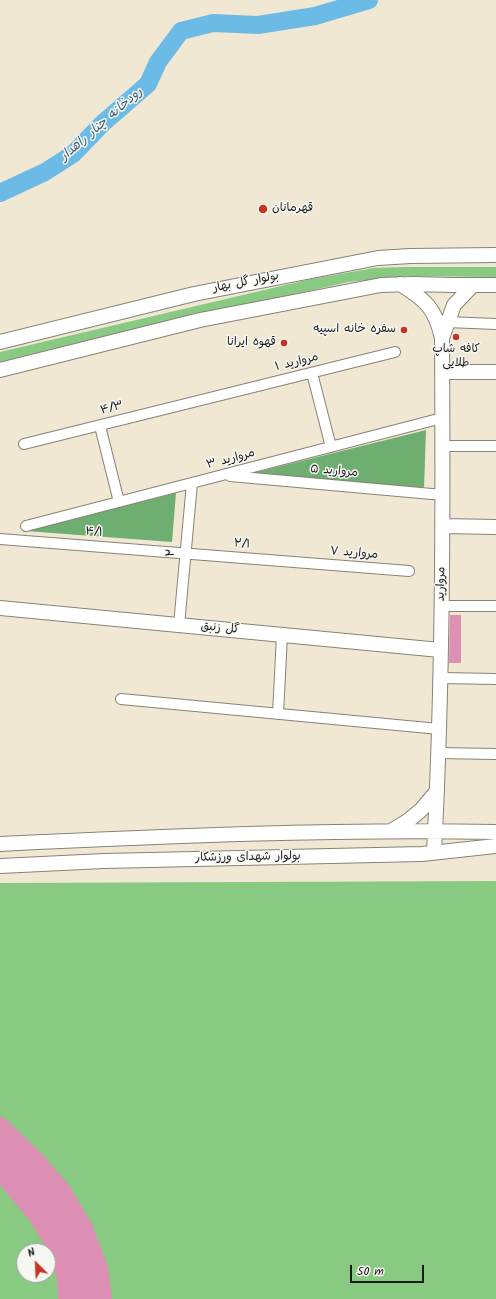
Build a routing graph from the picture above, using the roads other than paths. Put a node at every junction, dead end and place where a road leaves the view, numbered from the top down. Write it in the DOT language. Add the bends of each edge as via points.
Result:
graph roads {
  1 [pos="496,255"];
  2 [pos="400,284"];
  3 [pos="473,285"];
  4 [pos="496,285"];
  5 [pos="447,322"];
  6 [pos="496,324"];
  7 [pos="442,338"];
  8 [pos="0,342"];
  9 [pos="395,352"];
  10 [pos="0,370"];
  11 [pos="442,372"];
  12 [pos="496,372"];
  13 [pos="312,373"];
  14 [pos="206,399"];
  15 [pos="442,418"];
  16 [pos="100,426"];
  17 [pos="24,444"];
  18 [pos="442,446"];
  19 [pos="496,446"];
  20 [pos="331,447"];
  21 [pos="222,476"];
  22 [pos="192,483"];
  23 [pos="443,495"];
  24 [pos="119,502"];
  25 [pos="26,526"];
  26 [pos="443,526"];
  27 [pos="496,526"];
  28 [pos="0,539"];
  29 [pos="186,554"];
  30 [pos="297,562"];
  31 [pos="409,571"];
  32 [pos="441,606"];
  33 [pos="496,606"];
  34 [pos="0,608"];
  35 [pos="178,625"];
  36 [pos="282,635"];
  37 [pos="440,650"];
  38 [pos="440,678"];
  39 [pos="496,679"];
  40 [pos="121,699"];
  41 [pos="278,714"];
  42 [pos="439,729"];
  43 [pos="438,753"];
  44 [pos="496,754"];
  45 [pos="437,790"];
  46 [pos="390,831"];
  47 [pos="435,831"];
  48 [pos="496,832"];
  49 [pos="0,844"];
  50 [pos="496,846"];
  51 [pos="434,852"];
  52 [pos="0,866"];
  1 -- 8 [label="main road, بولوار گل بهار" via="378,258 194,294"];
  2 -- 3 [label="main road"];
  2 -- 7 [label="main road, مروارید" via="417,294 430,307 438,321"];
  2 -- 10 [label="main road" via="381,285 200,320"];
  3 -- 4 [label="main road"];
  3 -- 5 [label="main road, مروارید" via="454,305"];
  5 -- 6 [label="street"];
  5 -- 7 [label="main road, مروارید"];
  7 -- 11 [label="main road, مروارید"];
  9 -- 13 [label="street, مروارید ۱"];
  11 -- 12 [label="main road"];
  11 -- 15 [label="main road, مروارید"];
  13 -- 14 [label="street, مروارید ۱"];
  13 -- 20 [label="street"];
  14 -- 16 [label="street, ۴/۳"];
  15 -- 18 [label="main road, مروارید"];
  15 -- 20 [label="street, مروارید ۳"];
  16 -- 17 [label="street, ۴/۳"];
  16 -- 24 [label="street"];
  18 -- 19 [label="street"];
  18 -- 23 [label="main road, مروارید"];
  20 -- 21 [label="street, مروارید ۳"];
  21 -- 22 [label="street, مروارید ۳"];
  21 -- 23 [label="street, مروارید ۵"];
  22 -- 24 [label="street, مروارید ۳"];
  22 -- 29 [label="street, ۲"];
  23 -- 26 [label="main road, مروارید"];
  24 -- 25 [label="street, مروارید ۳"];
  26 -- 27 [label="main road"];
  26 -- 32 [label="main road, مروارید"];
  28 -- 29 [label="street, ۴/۱"];
  29 -- 30 [label="street, ۲/۱"];
  29 -- 35 [label="street, ۲"];
  30 -- 31 [label="street, مروارید ۷"];
  32 -- 33 [label="street"];
  32 -- 37 [label="main road, مروارید"];
  34 -- 35 [label="main road, گل زنبق"];
  35 -- 36 [label="main road, گل زنبق"];
  36 -- 37 [label="main road, گل زنبق"];
  36 -- 41 [label="street"];
  37 -- 38 [label="main road, مروارید"];
  38 -- 39 [label="street"];
  38 -- 42 [label="main road, مروارید"];
  40 -- 41 [label="street"];
  41 -- 42 [label="street"];
  42 -- 43 [label="main road, مروارید"];
  43 -- 44 [label="street"];
  43 -- 45 [label="main road, مروارید"];
  45 -- 46 [label="main road" via="421,810"];
  45 -- 47 [label="main road, مروارید"];
  46 -- 47 [label="main road, بولوار شهدای ورزشکار"];
  46 -- 49 [label="main road, بولوار شهدای ورزشکار"];
  47 -- 48 [label="main road, بولوار شهدای ورزشکار"];
  47 -- 51 [label="main road, مروارید"];
  50 -- 51 [label="main road, بولوار شهدای ورزشکار"];
  51 -- 52 [label="main road, بولوار شهدای ورزشکار"];
}
